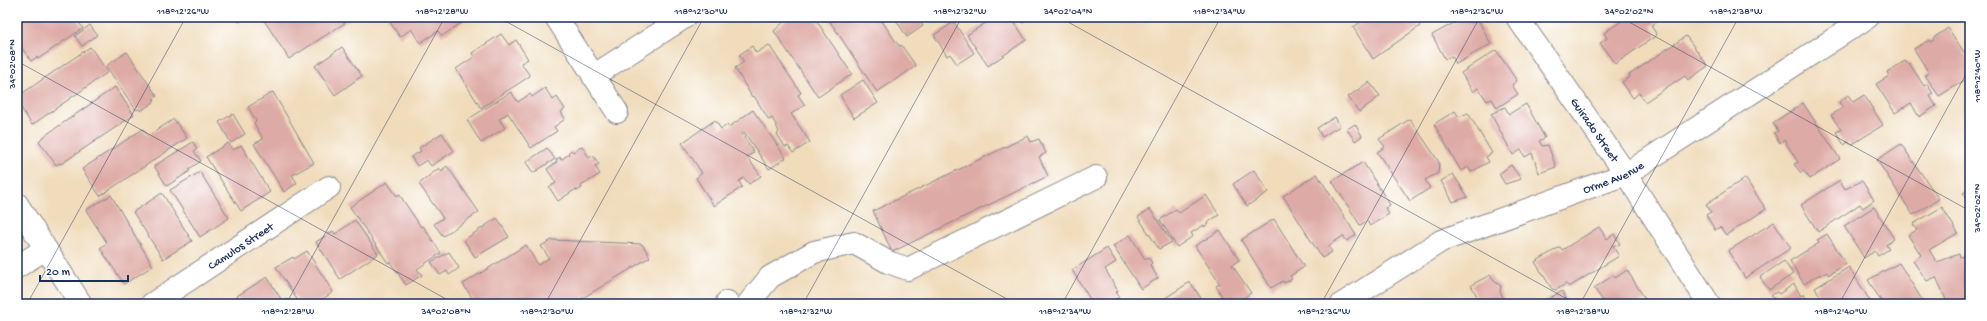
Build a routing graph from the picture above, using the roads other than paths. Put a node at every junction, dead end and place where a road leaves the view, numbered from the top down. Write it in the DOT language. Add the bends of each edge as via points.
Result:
graph roads {
  1 [pos="556,17"];
  2 [pos="685,17"];
  3 [pos="1517,17"];
  4 [pos="1868,17"];
  5 [pos="593,76"];
  6 [pos="617,112"];
  7 [pos="1626,174"];
  8 [pos="1096,177"];
  9 [pos="329,187"];
  10 [pos="17,204"];
  11 [pos="45,249"];
  12 [pos="17,267"];
  13 [pos="81,304"];
  14 [pos="152,304"];
  15 [pos="748,304"];
  16 [pos="1342,304"];
  17 [pos="1709,304"];
  1 -- 5 [label="street"];
  2 -- 5 [label="street"];
  3 -- 7 [label="street, Guirado Street"];
  4 -- 7 [label="street, Orme Avenue"];
  5 -- 6 [label="street"];
  7 -- 16 [label="street, Orme Avenue" via="1441,241"];
  7 -- 17 [label="street, Guirado Street"];
  8 -- 15 [label="street" via="908,269 888,262 854,243 814,252 770,276"];
  9 -- 14 [label="street, Camulos Street"];
  10 -- 11 [label="street"];
  11 -- 12 [label="street"];
  11 -- 13 [label="street"];
}
